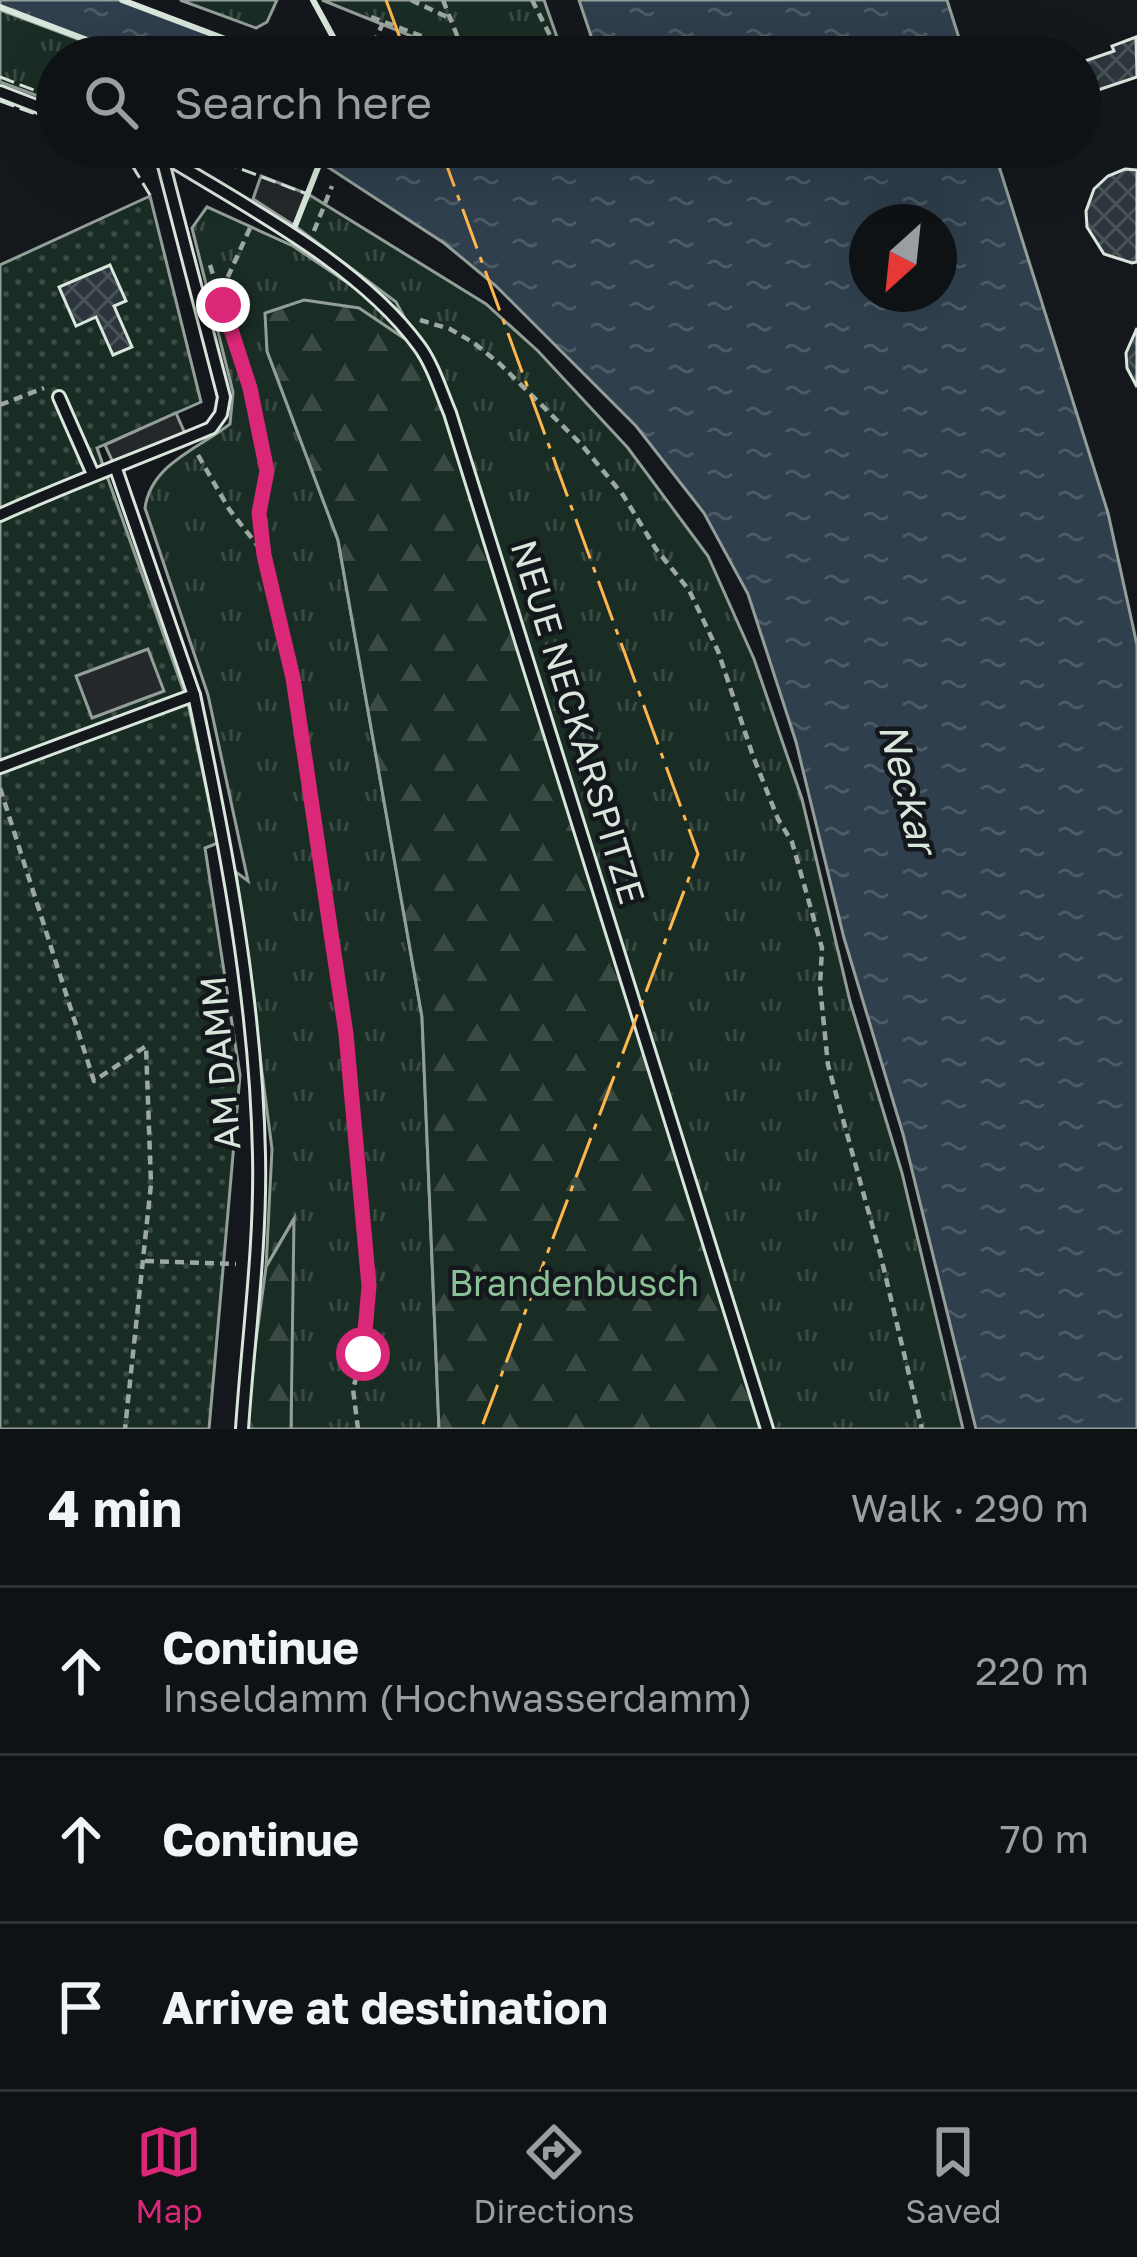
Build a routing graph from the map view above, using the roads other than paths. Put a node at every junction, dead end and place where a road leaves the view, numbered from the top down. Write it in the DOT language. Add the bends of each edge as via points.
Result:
graph roads {
  1 [pos="0,92"];
  2 [pos="36,106"];
  3 [pos="165,168"];
  4 [pos="183,168"];
  5 [pos="59,398"];
  6 [pos="116,469"];
  7 [pos="92,472"];
  8 [pos="0,515"];
  9 [pos="194,695"];
  10 [pos="0,767"];
  11 [pos="242,1429"];
  12 [pos="767,1429"];
  1 -- 2 [label="lane"];
  3 -- 6 [label="lane" via="224,397 211,428"];
  4 -- 12 [label="lane, NEUE NECKARSPITZE" via="337,268 423,351 450,413"];
  5 -- 7 [label="lane"];
  6 -- 7 [label="lane"];
  6 -- 9 [label="lane, AM DAMM"];
  7 -- 8 [label="lane"];
  9 -- 10 [label="lane"];
  9 -- 11 [label="lane, AM DAMM" via="225,839 255,1066 259,1160"];
}
